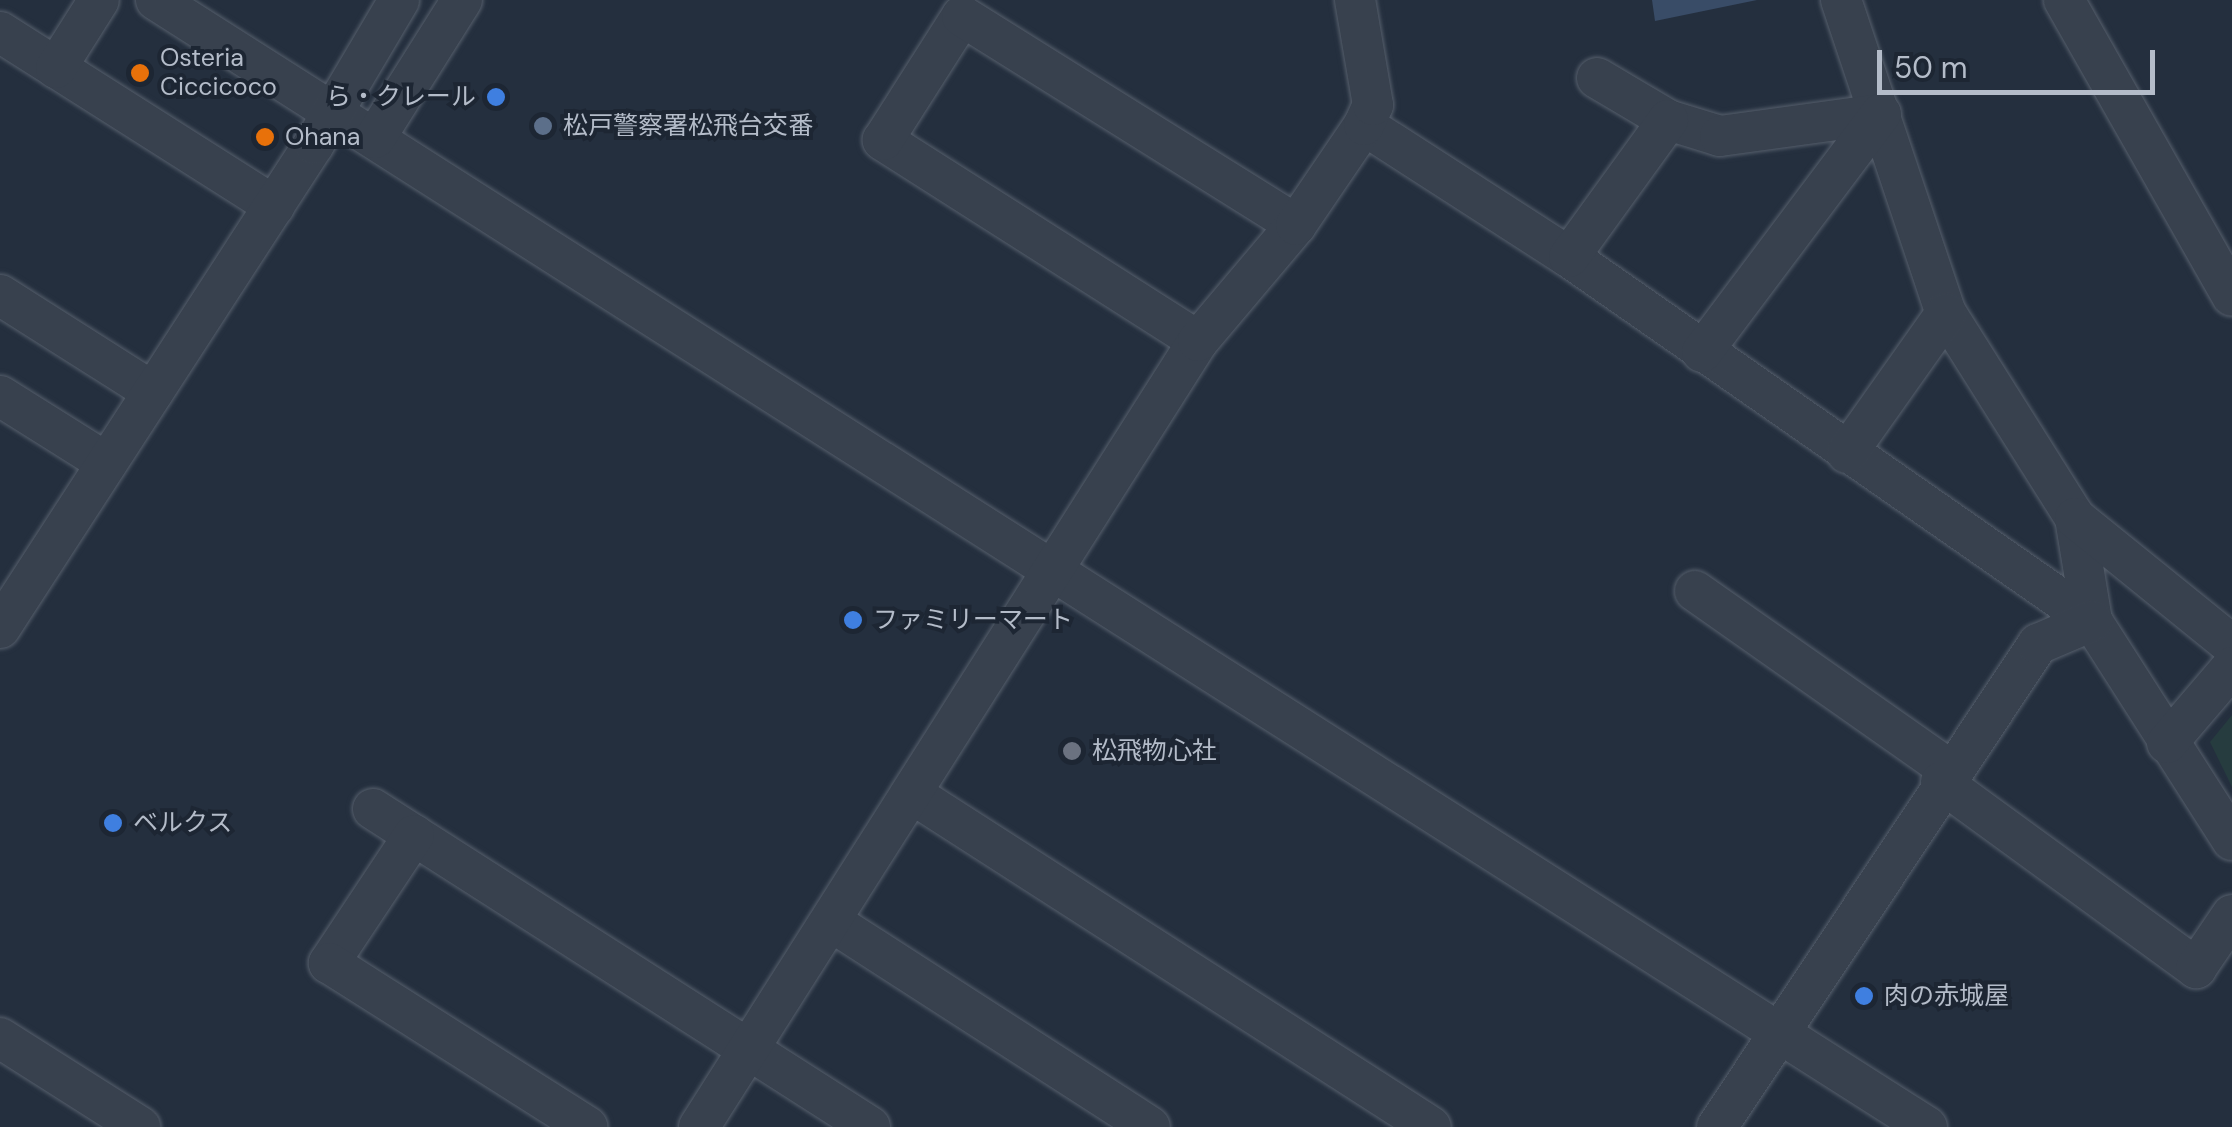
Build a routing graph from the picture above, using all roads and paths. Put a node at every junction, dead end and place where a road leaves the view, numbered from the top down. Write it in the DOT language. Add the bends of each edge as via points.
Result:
graph roads {
  1 [pos="99,0"];
  2 [pos="156,0"];
  3 [pos="399,0"];
  4 [pos="462,0"];
  5 [pos="1355,0"];
  6 [pos="1841,0"];
  7 [pos="2064,0"];
  8 [pos="0,32"];
  9 [pos="56,68"];
  10 [pos="1597,78"];
  11 [pos="332,112"];
  12 [pos="1881,114"];
  13 [pos="1668,120"];
  14 [pos="1364,125"];
  15 [pos="375,138"];
  16 [pos="274,206"];
  17 [pos="1296,224"];
  18 [pos="1569,257"];
  19 [pos="0,294"];
  20 [pos="2232,296"];
  21 [pos="1946,313"];
  22 [pos="1198,342"];
  23 [pos="1702,352"];
  24 [pos="153,392"];
  25 [pos="0,396"];
  26 [pos="1847,454"];
  27 [pos="108,463"];
  28 [pos="2075,518"];
  29 [pos="1052,572"];
  30 [pos="12,583"];
  31 [pos="1695,592"];
  32 [pos="2092,621"];
  33 [pos="0,628"];
  34 [pos="2232,645"];
  35 [pos="2232,668"];
  36 [pos="2167,743"];
  37 [pos="1946,776"];
  38 [pos="914,795"];
  39 [pos="373,809"];
  40 [pos="414,835"];
  41 [pos="2232,840"];
  42 [pos="2232,915"];
  43 [pos="832,922"];
  44 [pos="1779,1032"];
  45 [pos="0,1038"];
  46 [pos="750,1050"];
  47 [pos="140,1127"];
  48 [pos="587,1127"];
  49 [pos="699,1127"];
  50 [pos="870,1127"];
  51 [pos="1150,1127"];
  52 [pos="1430,1127"];
  53 [pos="1717,1127"];
  54 [pos="1928,1127"];
  1 -- 9 [label="street"];
  2 -- 11 [label="street"];
  3 -- 11 [label="street"];
  4 -- 15 [label="street"];
  5 -- 14 [label="street" via="1373,105"];
  6 -- 12 [label="street"];
  7 -- 20 [label="street"];
  8 -- 9 [label="street"];
  9 -- 16 [label="street"];
  10 -- 13 [label="street"];
  11 -- 15 [label="street"];
  11 -- 16 [label="street"];
  12 -- 13 [label="street" via="1720,136"];
  12 -- 21 [label="street"];
  12 -- 23 [label="street"];
  13 -- 18 [label="street"];
  14 -- 17 [label="street"];
  14 -- 18 [label="street"];
  15 -- 29 [label="street"];
  16 -- 24 [label="street"];
  17 -- 22 [label="street"];
  17 -- 22 [label="street" via="962,16 883,140"];
  18 -- 23 [label="street"];
  19 -- 24 [label="street"];
  21 -- 26 [label="street"];
  21 -- 28 [label="street"];
  22 -- 29 [label="street"];
  23 -- 26 [label="street"];
  24 -- 27 [label="street"];
  25 -- 27 [label="street"];
  26 -- 32 [label="street"];
  27 -- 30 [label="street"];
  28 -- 32 [label="street"];
  28 -- 34 [label="street"];
  29 -- 38 [label="street"];
  29 -- 44 [label="street"];
  30 -- 33 [label="street"];
  31 -- 37 [label="street"];
  32 -- 36 [label="street"];
  32 -- 37 [label="street" via="2038,644"];
  35 -- 36 [label="street"];
  36 -- 41 [label="street"];
  37 -- 42 [label="street" via="2196,968"];
  37 -- 44 [label="street"];
  38 -- 43 [label="street"];
  38 -- 52 [label="street"];
  39 -- 40 [label="street"];
  40 -- 46 [label="street"];
  40 -- 48 [label="street" via="329,963"];
  43 -- 46 [label="street"];
  43 -- 51 [label="street"];
  44 -- 53 [label="street"];
  44 -- 54 [label="street"];
  45 -- 47 [label="street"];
  46 -- 49 [label="street"];
  46 -- 50 [label="street"];
}
